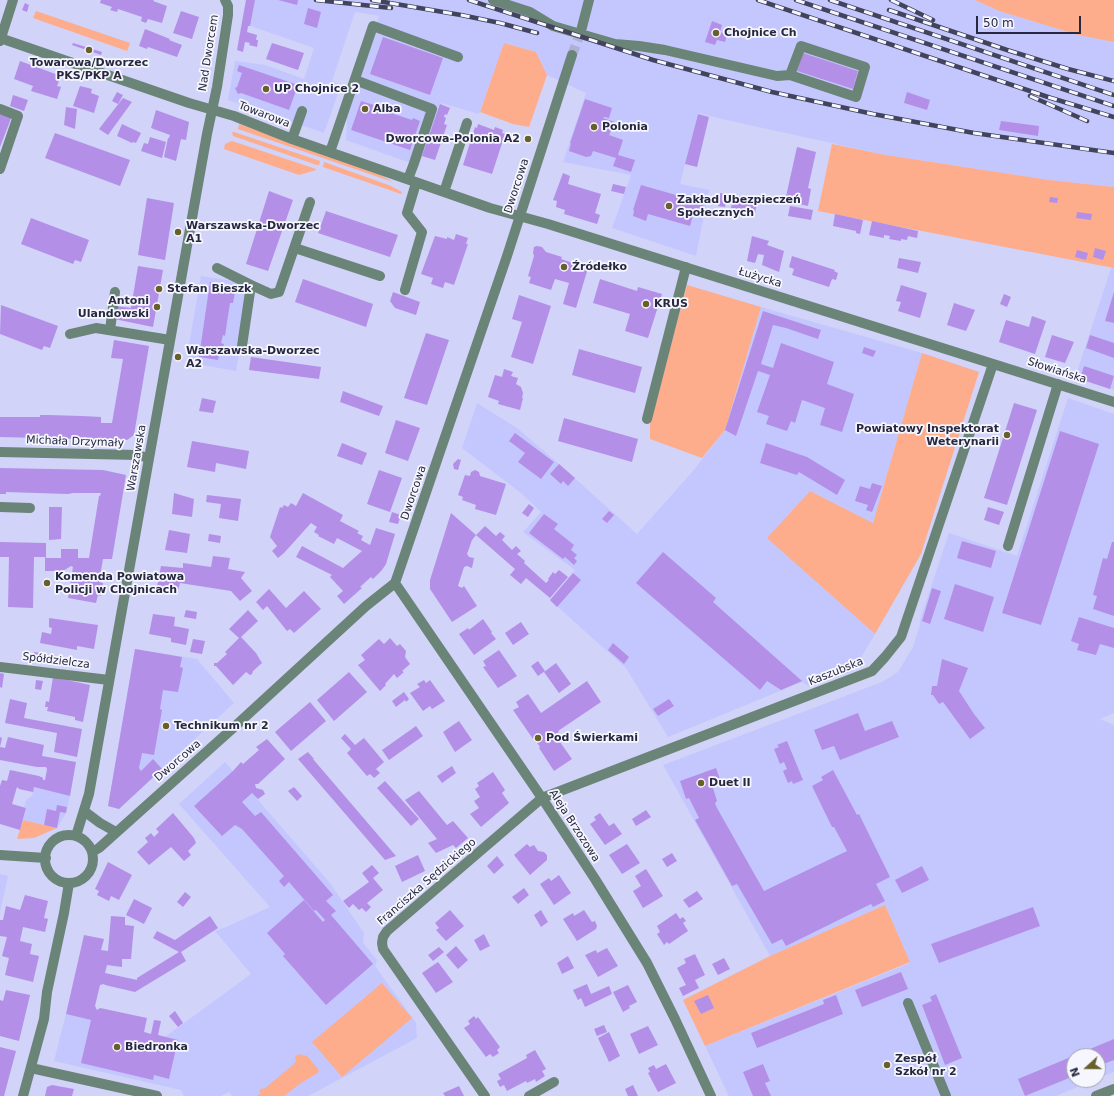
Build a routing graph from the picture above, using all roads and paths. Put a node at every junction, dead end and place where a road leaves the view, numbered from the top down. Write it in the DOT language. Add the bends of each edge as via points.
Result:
graph roads {
  1 [pos="13,0"];
  2 [pos="225,0"];
  3 [pos="493,0"];
  4 [pos="589,0"];
  5 [pos="581,31"];
  6 [pos="0,39"];
  7 [pos="572,55"];
  8 [pos="458,57"];
  9 [pos="790,75"];
  10 [pos="355,80"];
  11 [pos="0,109"];
  12 [pos="212,109"];
  13 [pos="302,111"];
  14 [pos="467,123"];
  15 [pos="292,139"];
  16 [pos="330,152"];
  17 [pos="0,169"];
  18 [pos="412,181"];
  19 [pos="444,192"];
  20 [pos="310,202"];
  21 [pos="520,216"];
  22 [pos="295,248"];
  23 [pos="686,267"];
  24 [pos="217,268"];
  25 [pos="380,276"];
  26 [pos="251,285"];
  27 [pos="404,290"];
  28 [pos="115,292"];
  29 [pos="110,330"];
  30 [pos="70,334"];
  31 [pos="170,340"];
  32 [pos="242,346"];
  33 [pos="993,364"];
  34 [pos="1058,384"];
  35 [pos="1114,402"];
  36 [pos="647,419"];
  37 [pos="0,452"];
  38 [pos="149,458"];
  39 [pos="0,507"];
  40 [pos="30,508"];
  41 [pos="1008,546"];
  42 [pos="395,583"];
  43 [pos="0,667"];
  44 [pos="109,680"];
  45 [pos="542,798"];
  46 [pos="84,811"];
  47 [pos="116,832"];
  48 [pos="76,836"];
  49 [pos="92,852"];
  50 [pos="0,856"];
  51 [pos="46,858"];
  52 [pos="68,882"];
  53 [pos="908,1003"];
  54 [pos="31,1068"];
  55 [pos="554,1082"];
  56 [pos="1114,1089"];
  57 [pos="23,1096"];
  58 [pos="157,1096"];
  59 [pos="485,1096"];
  60 [pos="529,1096"];
  61 [pos="711,1096"];
  62 [pos="946,1096"];
  63 [pos="1096,1096"];
  1 -- 6 [label="street"];
  2 -- 12 [label="street, Nad Dworcem" via="228,15"];
  3 -- 9 [label="street" via="530,12 553,26 615,44 665,50 777,76"];
  4 -- 5 [label="street"];
  6 -- 12 [label="street, Towarowa"];
  7 -- 21 [label="street, Dworcowa"];
  8 -- 10 [label="street" via="373,26"];
  9 -- 9 [label="street" via="856,97 865,67 801,46"];
  10 -- 16 [label="street"];
  10 -- 18 [label="street" via="432,109 414,166"];
  11 -- 17 [label="street" via="18,116"];
  12 -- 15 [label="street, Towarowa"];
  12 -- 31 [label="street, Warszawska"];
  13 -- 15 [label="street"];
  14 -- 19 [label="street"];
  15 -- 16 [label="street, Towarowa"];
  16 -- 18 [label="street, Towarowa"];
  18 -- 19 [label="street, Towarowa"];
  18 -- 27 [label="street" via="407,213 422,232"];
  19 -- 21 [label="street, Towarowa"];
  20 -- 22 [label="street"];
  21 -- 23 [label="street, Łużycka"];
  21 -- 42 [label="street, Dworcowa"];
  22 -- 25 [label="street"];
  22 -- 26 [label="street" via="279,292 271,294"];
  23 -- 33 [label="street, Łużycka"];
  23 -- 36 [label="street"];
  24 -- 26 [label="street"];
  26 -- 32 [label="street"];
  28 -- 29 [label="street"];
  29 -- 30 [label="street" via="96,328"];
  29 -- 31 [label="street"];
  31 -- 38 [label="street, Warszawska"];
  33 -- 34 [label="street, Słowiańska"];
  33 -- 45 [label="street, Kaszubska" via="901,638 872,671"];
  34 -- 35 [label="street, Słowiańska"];
  34 -- 41 [label="street"];
  37 -- 38 [label="street, Michała Drzymały" via="137,455"];
  38 -- 44 [label="street, Warszawska"];
  39 -- 40 [label="street"];
  42 -- 45 [label="street, Aleja Brzozowa"];
  42 -- 47 [label="street, Dworcowa" via="366,606"];
  43 -- 44 [label="street, Spółdzielcza"];
  44 -- 46 [label="street, Warszawska"];
  45 -- 59 [label="street, Franciszka Sędzickiego" via="383,937 383,949"];
  45 -- 61 [label="street, Aleja Brzozowa" via="646,963"];
  46 -- 47 [label="street"];
  46 -- 48 [label="street, Warszawska"];
  47 -- 49 [label="street, Dworcowa"];
  48 -- 49 [label="street" via="87,843"];
  48 -- 51 [label="street" via="67,835 56,839 48,847"];
  49 -- 52 [label="street" via="91,867 87,874 81,880"];
  50 -- 51 [label="street"];
  51 -- 52 [label="street" via="48,870 53,876"];
  52 -- 54 [label="street" via="44,1019"];
  53 -- 62 [label="street"];
  54 -- 57 [label="street"];
  54 -- 58 [label="street"];
  55 -- 60 [label="street"];
  56 -- 63 [label="street"];
}
